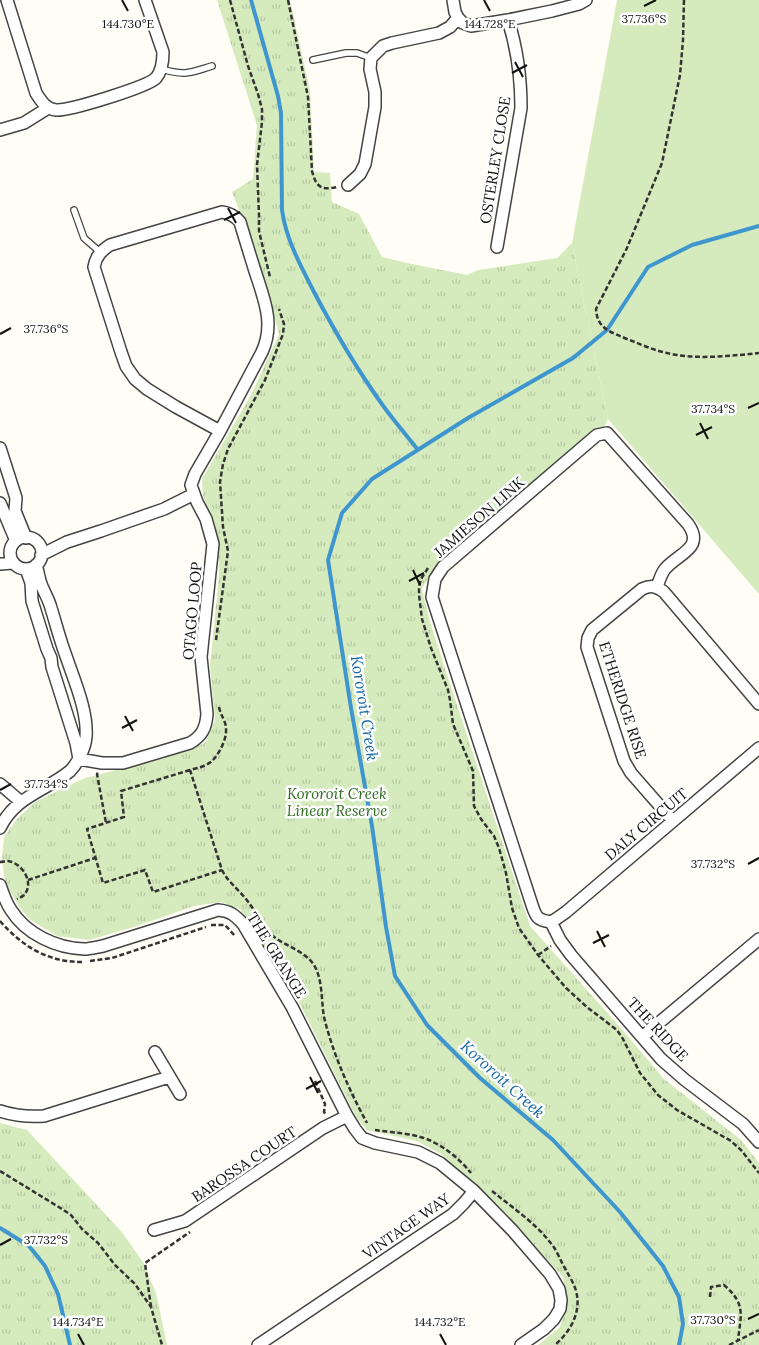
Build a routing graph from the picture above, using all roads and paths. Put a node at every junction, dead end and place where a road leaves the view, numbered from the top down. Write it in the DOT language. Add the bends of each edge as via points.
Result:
graph roads {
  1 [pos="145,0"];
  2 [pos="230,0"];
  3 [pos="288,0"];
  4 [pos="453,0"];
  5 [pos="586,0"];
  6 [pos="684,0"];
  7 [pos="5,3"];
  8 [pos="458,18"];
  9 [pos="508,20"];
  10 [pos="371,58"];
  11 [pos="313,60"];
  12 [pos="212,66"];
  13 [pos="161,69"];
  14 [pos="48,108"];
  15 [pos="0,130"];
  16 [pos="348,185"];
  17 [pos="74,210"];
  18 [pos="496,247"];
  19 [pos="100,252"];
  20 [pos="270,278"];
  21 [pos="278,307"];
  22 [pos="759,353"];
  23 [pos="220,431"];
  24 [pos="0,448"];
  25 [pos="194,494"];
  26 [pos="0,503"];
  27 [pos="13,550"];
  28 [pos="35,558"];
  29 [pos="432,563"];
  30 [pos="0,564"];
  31 [pos="657,587"];
  32 [pos="215,644"];
  33 [pos="759,704"];
  34 [pos="218,705"];
  35 [pos="759,748"];
  36 [pos="79,759"];
  37 [pos="102,763"];
  38 [pos="190,770"];
  39 [pos="0,784"];
  40 [pos="21,802"];
  41 [pos="672,821"];
  42 [pos="106,823"];
  43 [pos="0,828"];
  44 [pos="95,858"];
  45 [pos="0,862"];
  46 [pos="222,870"];
  47 [pos="28,880"];
  48 [pos="0,886"];
  49 [pos="7,903"];
  50 [pos="0,921"];
  51 [pos="551,922"];
  52 [pos="235,936"];
  53 [pos="759,939"];
  54 [pos="560,940"];
  55 [pos="538,955"];
  56 [pos="642,1037"];
  57 [pos="155,1052"];
  58 [pos="168,1077"];
  59 [pos="313,1077"];
  60 [pos="180,1094"];
  61 [pos="0,1111"];
  62 [pos="347,1116"];
  63 [pos="330,1124"];
  64 [pos="368,1126"];
  65 [pos="372,1129"];
  66 [pos="759,1142"];
  67 [pos="0,1171"];
  68 [pos="759,1173"];
  69 [pos="473,1175"];
  70 [pos="490,1190"];
  71 [pos="474,1191"];
  72 [pos="154,1230"];
  73 [pos="192,1231"];
  74 [pos="710,1297"];
  75 [pos="151,1307"];
  76 [pos="759,1330"];
  77 [pos="738,1340"];
  78 [pos="162,1345"];
  79 [pos="258,1345"];
  80 [pos="521,1345"];
  81 [pos="555,1345"];
  82 [pos="729,1345"];
  1 -- 13 [label="street" via="163,52"];
  2 -- 20 [label="path" via="262,109 257,165 259,223"];
  3 -- 16 [label="path" via="308,96 312,171 318,185 326,189"];
  4 -- 8 [label="street"];
  5 -- 9 [label="street"];
  6 -- 22 [label="path" via="680,75 662,163 627,248 596,309 596,317 607,330 669,354"];
  7 -- 14 [label="street" via="36,93"];
  8 -- 9 [label="street" via="471,26"];
  8 -- 10 [label="street" via="439,34 392,43"];
  9 -- 18 [label="street, OSTERLEY CLOSE" via="521,88 521,108"];
  10 -- 11 [label="lane" via="346,53"];
  10 -- 16 [label="street" via="375,107 365,164"];
  12 -- 13 [label="lane" via="189,74"];
  13 -- 14 [label="street" via="156,77 142,86 75,107"];
  14 -- 15 [label="street" via="24,123"];
  17 -- 19 [label="lane" via="84,238"];
  19 -- 23 [label="street" via="94,267 126,366 147,389"];
  19 -- 23 [label="street" via="110,245 216,213 228,213 240,222 266,305 268,330 262,352"];
  21 -- 32 [label="path" via="284,324 283,334 265,380 223,464 220,482 228,551"];
  23 -- 25 [label="street" via="192,479"];
  24 -- 27 [label="street" via="16,498"];
  25 -- 28 [label="street" via="164,508 66,542"];
  25 -- 37 [label="street, OTAGO LOOP" via="213,544 201,657 207,714 203,733 190,743 123,763"];
  26 -- 27 [label="street"];
  27 -- 28 [label="street" via="21,568"];
  27 -- 28 [label="street" via="30,538"];
  27 -- 30 [label="street"];
  28 -- 36 [label="street" via="32,601"];
  28 -- 36 [label="street" via="82,703 86,736"];
  29 -- 55 [label="path" via="425,570 419,587 422,619 448,690 453,724 472,771 474,806 499,848 519,928"];
  31 -- 33 [label="street"];
  31 -- 41 [label="street, ETHERIDGE RISE" via="642,589 592,630 587,647 624,761"];
  31 -- 51 [label="street, JAMIESON LINK" via="665,569 693,544 694,532 607,433 597,435 443,567 435,579 432,598 532,904 539,919"];
  34 -- 38 [label="path" via="226,730 221,747 213,760"];
  35 -- 41 [label="street, DALY CIRCUIT"];
  36 -- 37 [label="street, OTAGO LOOP"];
  36 -- 40 [label="street" via="71,770"];
  37 -- 42 [label="path" via="97,774"];
  38 -- 42 [label="path" via="121,791 124,817"];
  38 -- 46 [label="path"];
  39 -- 40 [label="street"];
  40 -- 43 [label="street" via="11,810"];
  41 -- 51 [label="street, DALY CIRCUIT"];
  42 -- 44 [label="path" via="87,829"];
  44 -- 46 [label="path" via="103,883 145,870 153,892"];
  44 -- 47 [label="path"];
  45 -- 47 [label="path" via="9,861 17,866"];
  46 -- 64 [label="path" via="271,934 312,962 317,972 334,1053"];
  47 -- 49 [label="path" via="24,895"];
  48 -- 49 [label="street, THE GRANGE"];
  49 -- 62 [label="street, THE GRANGE" via="21,923 34,934 65,946 84,949 218,910 236,916 292,1007"];
  50 -- 52 [label="path" via="11,934 41,954 76,962 112,958 213,925 226,925"];
  51 -- 54 [label="street, THE RIDGE"];
  53 -- 56 [label="street"];
  54 -- 55 [label="path"];
  54 -- 56 [label="street, THE RIDGE"];
  55 -- 68 [label="path" via="578,1000 617,1030 640,1073 658,1095 677,1110 731,1141"];
  56 -- 66 [label="street, THE RIDGE" via="661,1059 742,1124"];
  57 -- 58 [label="street"];
  58 -- 60 [label="street"];
  58 -- 61 [label="street" via="44,1116 27,1117"];
  59 -- 63 [label="path"];
  62 -- 63 [label="street, BAROSSA COURT"];
  62 -- 71 [label="street, THE GRANGE" via="362,1138 418,1152 440,1163"];
  63 -- 72 [label="street, BAROSSA COURT" via="185,1221"];
  65 -- 69 [label="path" via="434,1142"];
  67 -- 75 [label="path" via="71,1215 135,1284"];
  70 -- 81 [label="path" via="520,1213 553,1246 574,1285 578,1300 573,1324"];
  71 -- 79 [label="street, VINTAGE WAY" via="453,1214"];
  71 -- 80 [label="street" via="514,1230 560,1289 560,1309 554,1319"];
  73 -- 75 [label="path" via="145,1263"];
  74 -- 77 [label="path" via="711,1287 724,1285 734,1294 741,1310"];
  75 -- 78 [label="path"];
  76 -- 77 [label="path"];
  77 -- 82 [label="path"];
}
